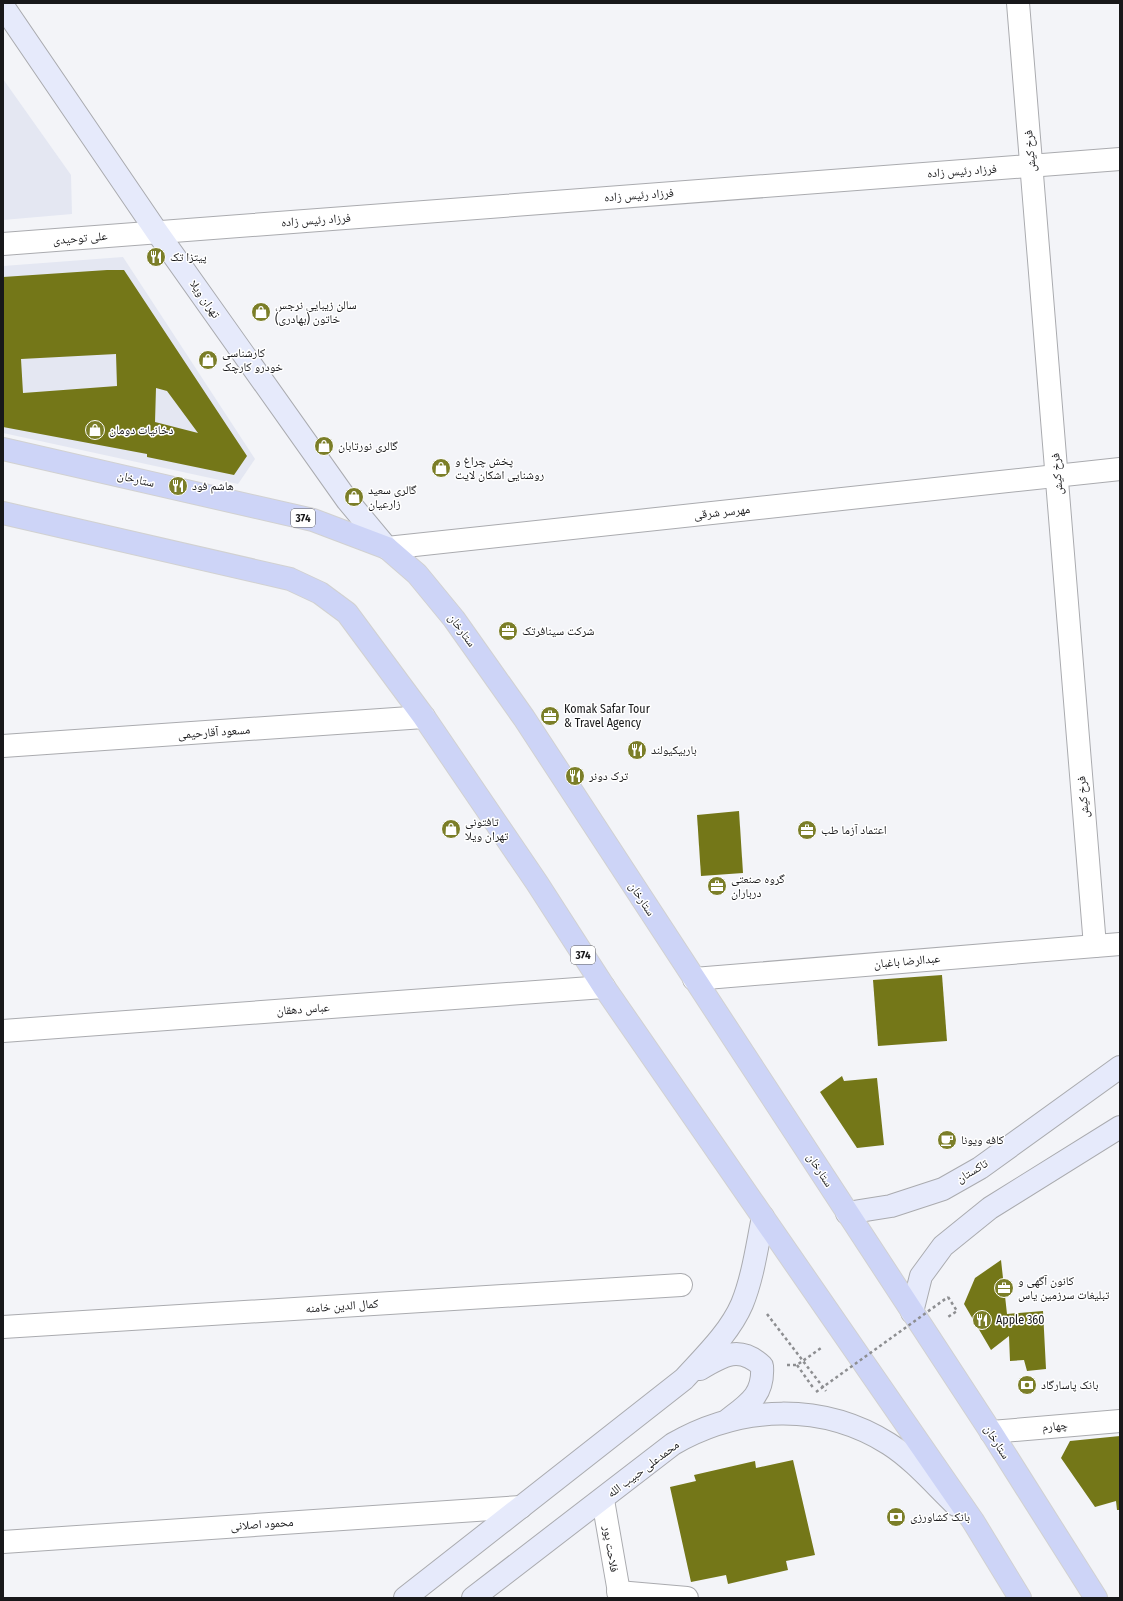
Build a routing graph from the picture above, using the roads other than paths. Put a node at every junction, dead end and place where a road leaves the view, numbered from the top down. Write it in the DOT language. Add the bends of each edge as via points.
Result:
graph roads {
  1 [pos="1018,3"];
  2 [pos="3,6"];
  3 [pos="12,30"];
  4 [pos="1120,159"];
  5 [pos="1031,166"];
  6 [pos="157,232"];
  7 [pos="3,244"];
  8 [pos="3,448"];
  9 [pos="1120,469"];
  10 [pos="1057,476"];
  11 [pos="3,513"];
  12 [pos="387,548"];
  13 [pos="424,717"];
  14 [pos="3,746"];
  15 [pos="1120,944"];
  16 [pos="1095,946"];
  17 [pos="694,978"];
  18 [pos="604,987"];
  19 [pos="3,1031"];
  20 [pos="1120,1067"];
  21 [pos="1120,1127"];
  22 [pos="848,1213"];
  23 [pos="763,1217"];
  24 [pos="680,1285"];
  25 [pos="912,1312"];
  26 [pos="3,1327"];
  27 [pos="684,1379"];
  28 [pos="1120,1421"];
  29 [pos="725,1422"];
  30 [pos="991,1432"];
  31 [pos="603,1500"];
  32 [pos="521,1507"];
  33 [pos="973,1521"];
  34 [pos="3,1542"];
  35 [pos="619,1595"];
  36 [pos="405,1598"];
  37 [pos="473,1598"];
  38 [pos="687,1598"];
  39 [pos="1020,1598"];
  40 [pos="1096,1598"];
  1 -- 5 [label="street, فرخ کیش"];
  2 -- 3 [label="main road, تهران ویلا"];
  3 -- 6 [label="main road, تهران ویلا"];
  4 -- 5 [label="street, فرزاد رئیس زاده"];
  5 -- 6 [label="street, فرزاد رئیس زاده"];
  5 -- 10 [label="street, فرخ کیش"];
  6 -- 7 [label="street, علی توحیدی"];
  6 -- 12 [label="main road, تهران ویلا" via="347,500"];
  8 -- 12 [label="main road, ستارخان / 374" via="313,520"];
  9 -- 10 [label="street, مهرسر شرقی"];
  10 -- 12 [label="street, مهرسر شرقی"];
  10 -- 16 [label="street, فرخ کیش"];
  11 -- 13 [label="main road, 374" via="290,579 320,593 347,613"];
  12 -- 17 [label="main road, ستارخان / 374" via="417,574 454,619 524,718"];
  13 -- 14 [label="street, مسعود آقارحیمی"];
  13 -- 18 [label="main road, 374"];
  15 -- 16 [label="street, عبدالرضا باغبان"];
  16 -- 17 [label="street, عبدالرضا باغبان"];
  17 -- 22 [label="main road, ستارخان / 374"];
  18 -- 19 [label="street, عباس دهقان"];
  18 -- 23 [label="main road, 374"];
  20 -- 22 [label="main road, تاکستان" via="980,1168 943,1189 891,1206"];
  21 -- 25 [label="main road" via="990,1208 943,1246 921,1276"];
  22 -- 25 [label="main road, ستارخان / 374"];
  23 -- 27 [label="main road" via="747,1288 733,1320 711,1350"];
  23 -- 33 [label="main road, 374"];
  24 -- 26 [label="street, کمال الدین خامنه"];
  25 -- 30 [label="main road, ستارخان / 374"];
  27 -- 29 [label="main road" via="722,1356 738,1353 752,1356 762,1366 763,1378 751,1402"];
  27 -- 32 [label="main road"];
  28 -- 30 [label="street, چهارم"];
  29 -- 31 [label="main road, محمدعلی حبیب الله" via="674,1444"];
  29 -- 33 [label="main road, محمدعلی حبیب الله" via="781,1413 811,1415 850,1424 890,1444"];
  30 -- 40 [label="main road, ستارخان / 374"];
  31 -- 35 [label="street, فلاحت پور"];
  31 -- 37 [label="main road, محمدعلی حبیب الله"];
  32 -- 34 [label="street, محمود اصلانی"];
  32 -- 36 [label="main road"];
  33 -- 39 [label="main road, 374"];
  35 -- 38 [label="street"];
}
